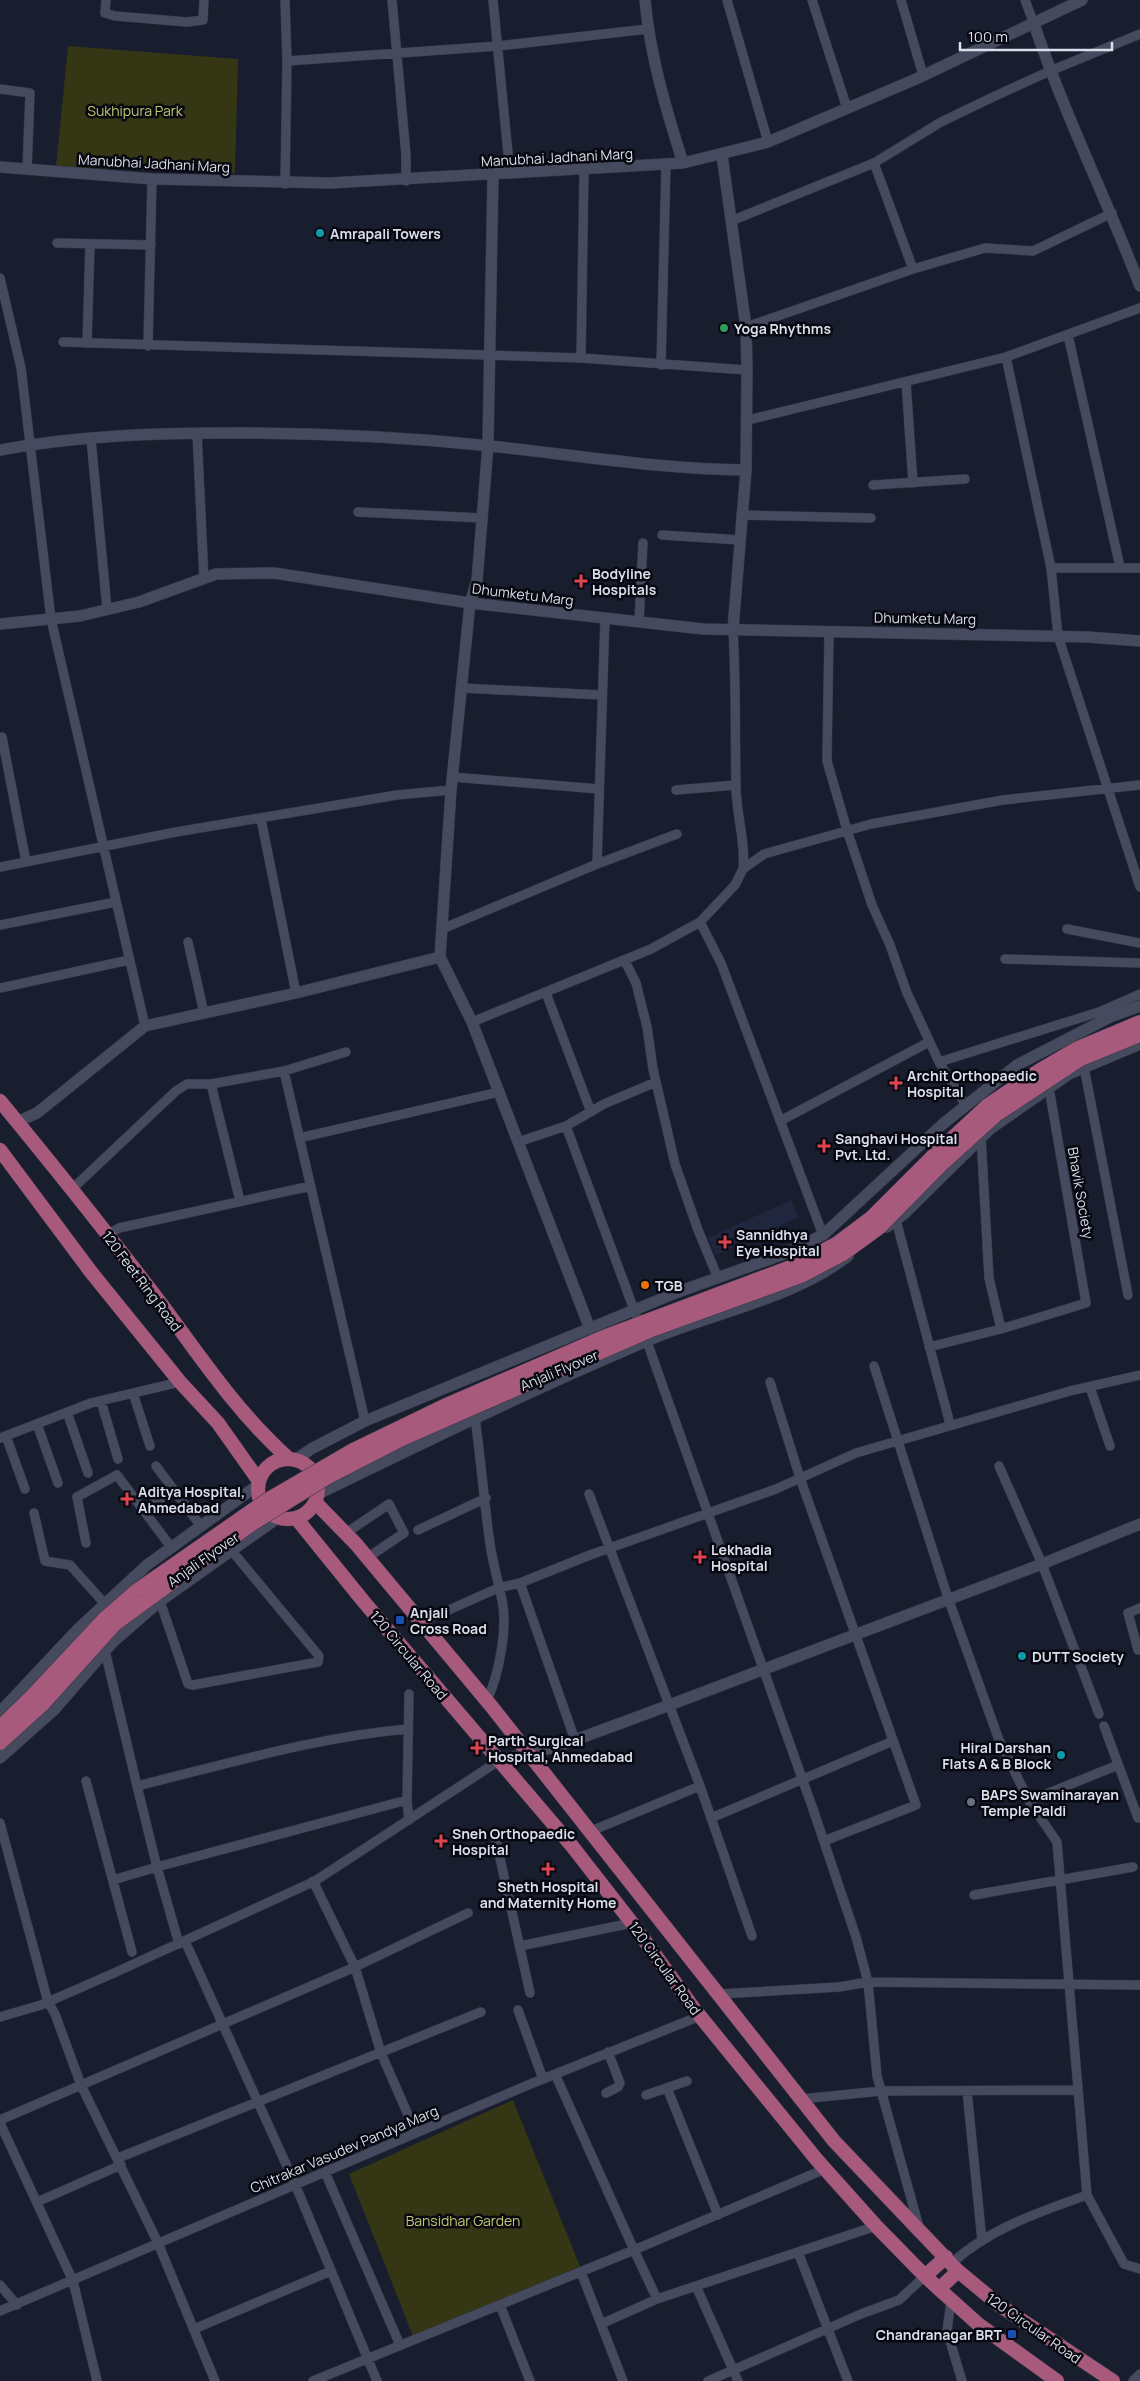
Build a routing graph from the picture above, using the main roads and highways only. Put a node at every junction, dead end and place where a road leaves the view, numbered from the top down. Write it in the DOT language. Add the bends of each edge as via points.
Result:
graph roads {
  1 [pos="1140,1022"];
  2 [pos="1140,1035"];
  3 [pos="0,1101"];
  4 [pos="0,1150"];
  5 [pos="292,1459"];
  6 [pos="259,1483"];
  7 [pos="317,1498"];
  8 [pos="296,1518"];
  9 [pos="0,1727"];
  10 [pos="0,1743"];
  11 [pos="952,2264"];
  12 [pos="925,2276"];
  13 [pos="939,2289"];
  14 [pos="1057,2381"];
  15 [pos="1112,2381"];
  1 -- 9 [label="main road, Anjali Flyover, bridge" via="1076,1049 988,1105 872,1217 836,1244 796,1265 606,1336 436,1410 353,1450 267,1500 136,1591 105,1618"];
  2 -- 10 [label="main road, Anjali Flyover, bridge" via="1081,1059 996,1115 940,1165 880,1227 842,1254 801,1276 649,1331 412,1435 328,1477 252,1524 115,1624 43,1704"];
  3 -- 5 [label="main road, 120 Feet Ring Road" via="239,1407"];
  4 -- 6 [label="main road" via="91,1272 180,1382 218,1423"];
  5 -- 6 [label="main road" via="270,1465"];
  5 -- 7 [label="main road" via="312,1469 318,1485"];
  6 -- 8 [label="main road" via="261,1502 269,1512 279,1517"];
  7 -- 8 [label="main road" via="311,1509"];
  7 -- 11 [label="main road, 120 Circular Road" via="529,1752 834,2141"];
  8 -- 12 [label="main road, 120 Circular Road" via="572,1846 700,2016 825,2169"];
  11 -- 12 [label="main road"];
  11 -- 13 [label="main road"];
  11 -- 15 [label="main road, 120 Circular Road" via="999,2306"];
  12 -- 13 [label="main road, 120 Circular Road"];
  13 -- 14 [label="main road, 120 Circular Road"];
}
